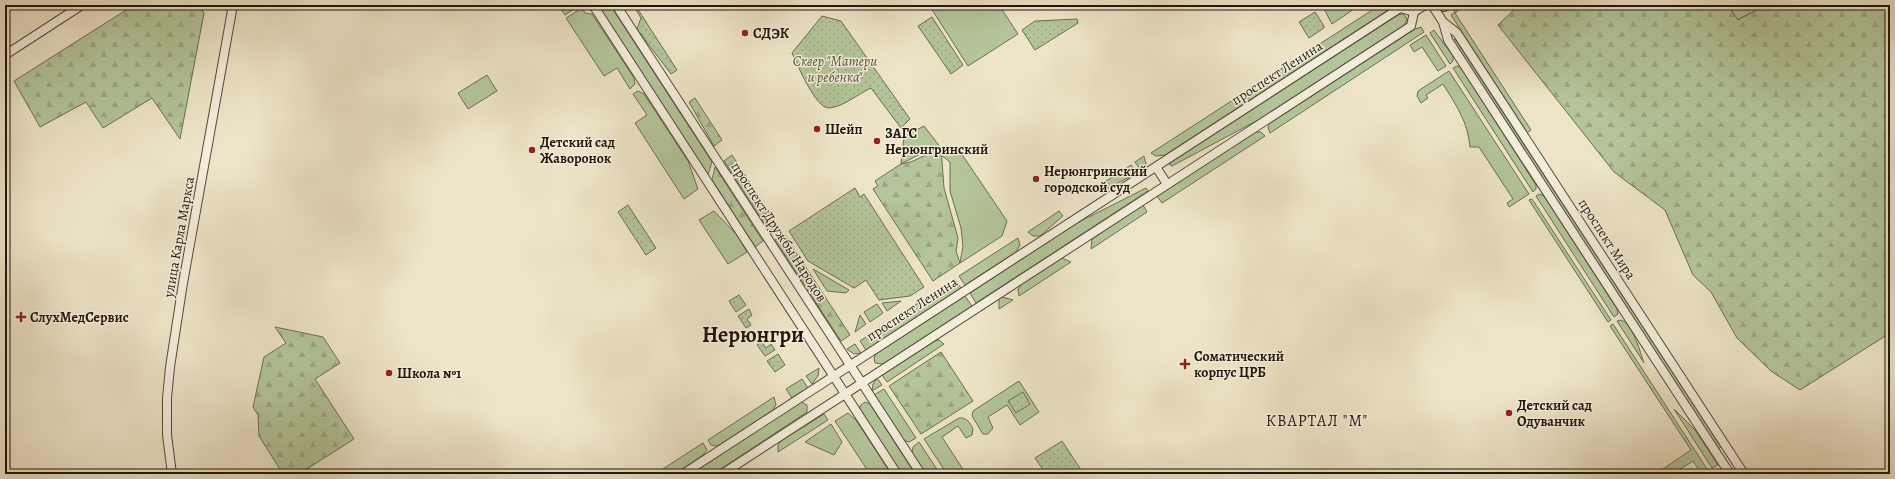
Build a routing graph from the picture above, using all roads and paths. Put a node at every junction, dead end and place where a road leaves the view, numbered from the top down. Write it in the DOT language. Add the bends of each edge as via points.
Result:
graph roads {
  1 [pos="82,5"];
  2 [pos="233,5"];
  3 [pos="592,5"];
  4 [pos="616,5"];
  5 [pos="1425,5"];
  6 [pos="1432,5"];
  7 [pos="1440,5"];
  8 [pos="1448,5"];
  9 [pos="1414,12"];
  10 [pos="1443,22"];
  11 [pos="5,54"];
  12 [pos="1156,167"];
  13 [pos="1167,184"];
  14 [pos="850,365"];
  15 [pos="833,376"];
  16 [pos="861,383"];
  17 [pos="845,394"];
  18 [pos="172,474"];
  19 [pos="683,474"];
  20 [pos="722,474"];
  21 [pos="897,474"];
  22 [pos="921,474"];
  23 [pos="1730,474"];
  24 [pos="1744,474"];
  1 -- 11 [label="street"];
  2 -- 18 [label="street, улица Карла Маркса" via="170,367 167,435"];
  3 -- 15 [label="street"];
  4 -- 14 [label="street, проспект Дружбы Народов"];
  5 -- 9 [label="street"];
  6 -- 10 [label="street, проспект Мира"];
  7 -- 8 [label="street"];
  9 -- 12 [label="street, проспект Ленина" via="1400,8"];
  9 -- 13 [label="street" via="1411,26"];
  10 -- 23 [label="street, проспект Мира" via="1448,40"];
  10 -- 24 [label="street, проспект Мира" via="1458,33"];
  12 -- 13 [label="street"];
  12 -- 14 [label="street, проспект Ленина"];
  13 -- 16 [label="street"];
  14 -- 15 [label="street, проспект Ленина"];
  14 -- 16 [label="street, проспект Дружбы Народов"];
  15 -- 17 [label="street"];
  15 -- 19 [label="street, проспект Ленина"];
  16 -- 17 [label="street"];
  16 -- 22 [label="street, проспект Дружбы Народов"];
  17 -- 20 [label="street"];
  17 -- 21 [label="street"];
}
